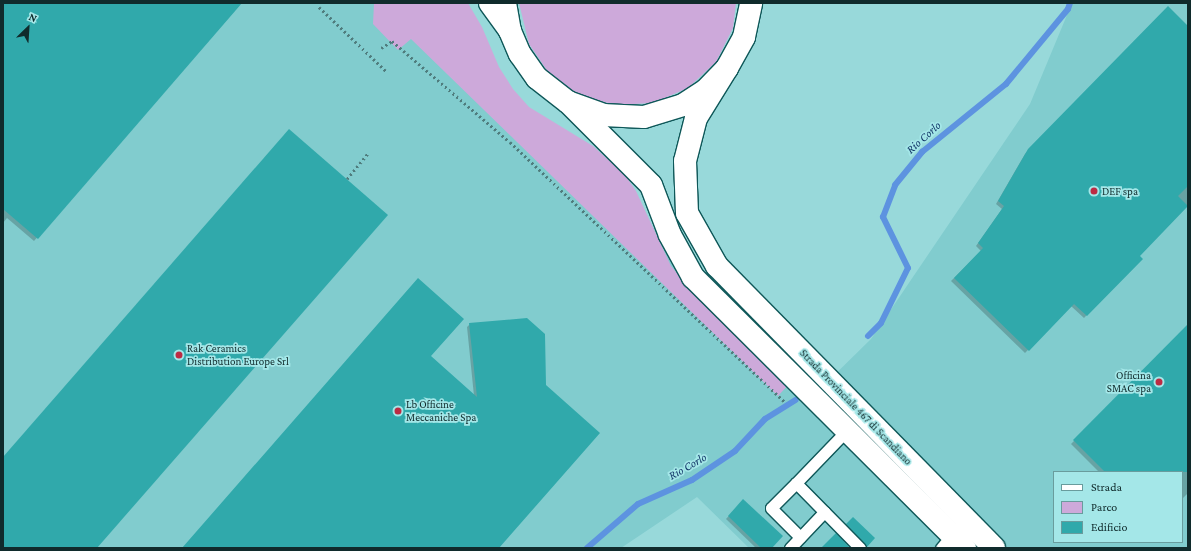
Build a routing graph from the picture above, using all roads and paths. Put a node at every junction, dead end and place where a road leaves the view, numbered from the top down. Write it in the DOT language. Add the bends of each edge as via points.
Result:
graph roads {
  1 [pos="490,3"];
  2 [pos="505,3"];
  3 [pos="751,3"];
  4 [pos="319,7"];
  5 [pos="510,31"];
  6 [pos="382,48"];
  7 [pos="727,68"];
  8 [pos="386,71"];
  9 [pos="568,102"];
  10 [pos="368,153"];
  11 [pos="347,179"];
  12 [pos="777,395"];
  13 [pos="848,429"];
  14 [pos="796,482"];
  15 [pos="824,512"];
  16 [pos="800,537"];
  17 [pos="953,544"];
  18 [pos="790,548"];
  19 [pos="860,548"];
  20 [pos="994,548"];
  1 -- 5 [label="main road"];
  2 -- 5 [label="main road"];
  3 -- 7 [label="main road" via="744,37"];
  4 -- 8 [label="path"];
  5 -- 9 [label="main road" via="520,54 537,78"];
  6 -- 12 [label="path" via="392,41 510,142"];
  7 -- 9 [label="main road" via="706,90 683,105 644,117 603,116"];
  7 -- 20 [label="main road, Strada Provinciale 467 di Scandiano" via="696,118 685,161 687,213 717,266"];
  9 -- 13 [label="main road, Strada Provinciale 467 di Scandiano" via="651,185 670,235 693,277"];
  10 -- 11 [label="path"];
  13 -- 14 [label="lane"];
  13 -- 17 [label="main road, Strada Provinciale 467 di Scandiano"];
  14 -- 15 [label="lane"];
  14 -- 16 [label="lane" via="772,508"];
  15 -- 16 [label="lane"];
  15 -- 19 [label="lane"];
  16 -- 18 [label="lane"];
}
